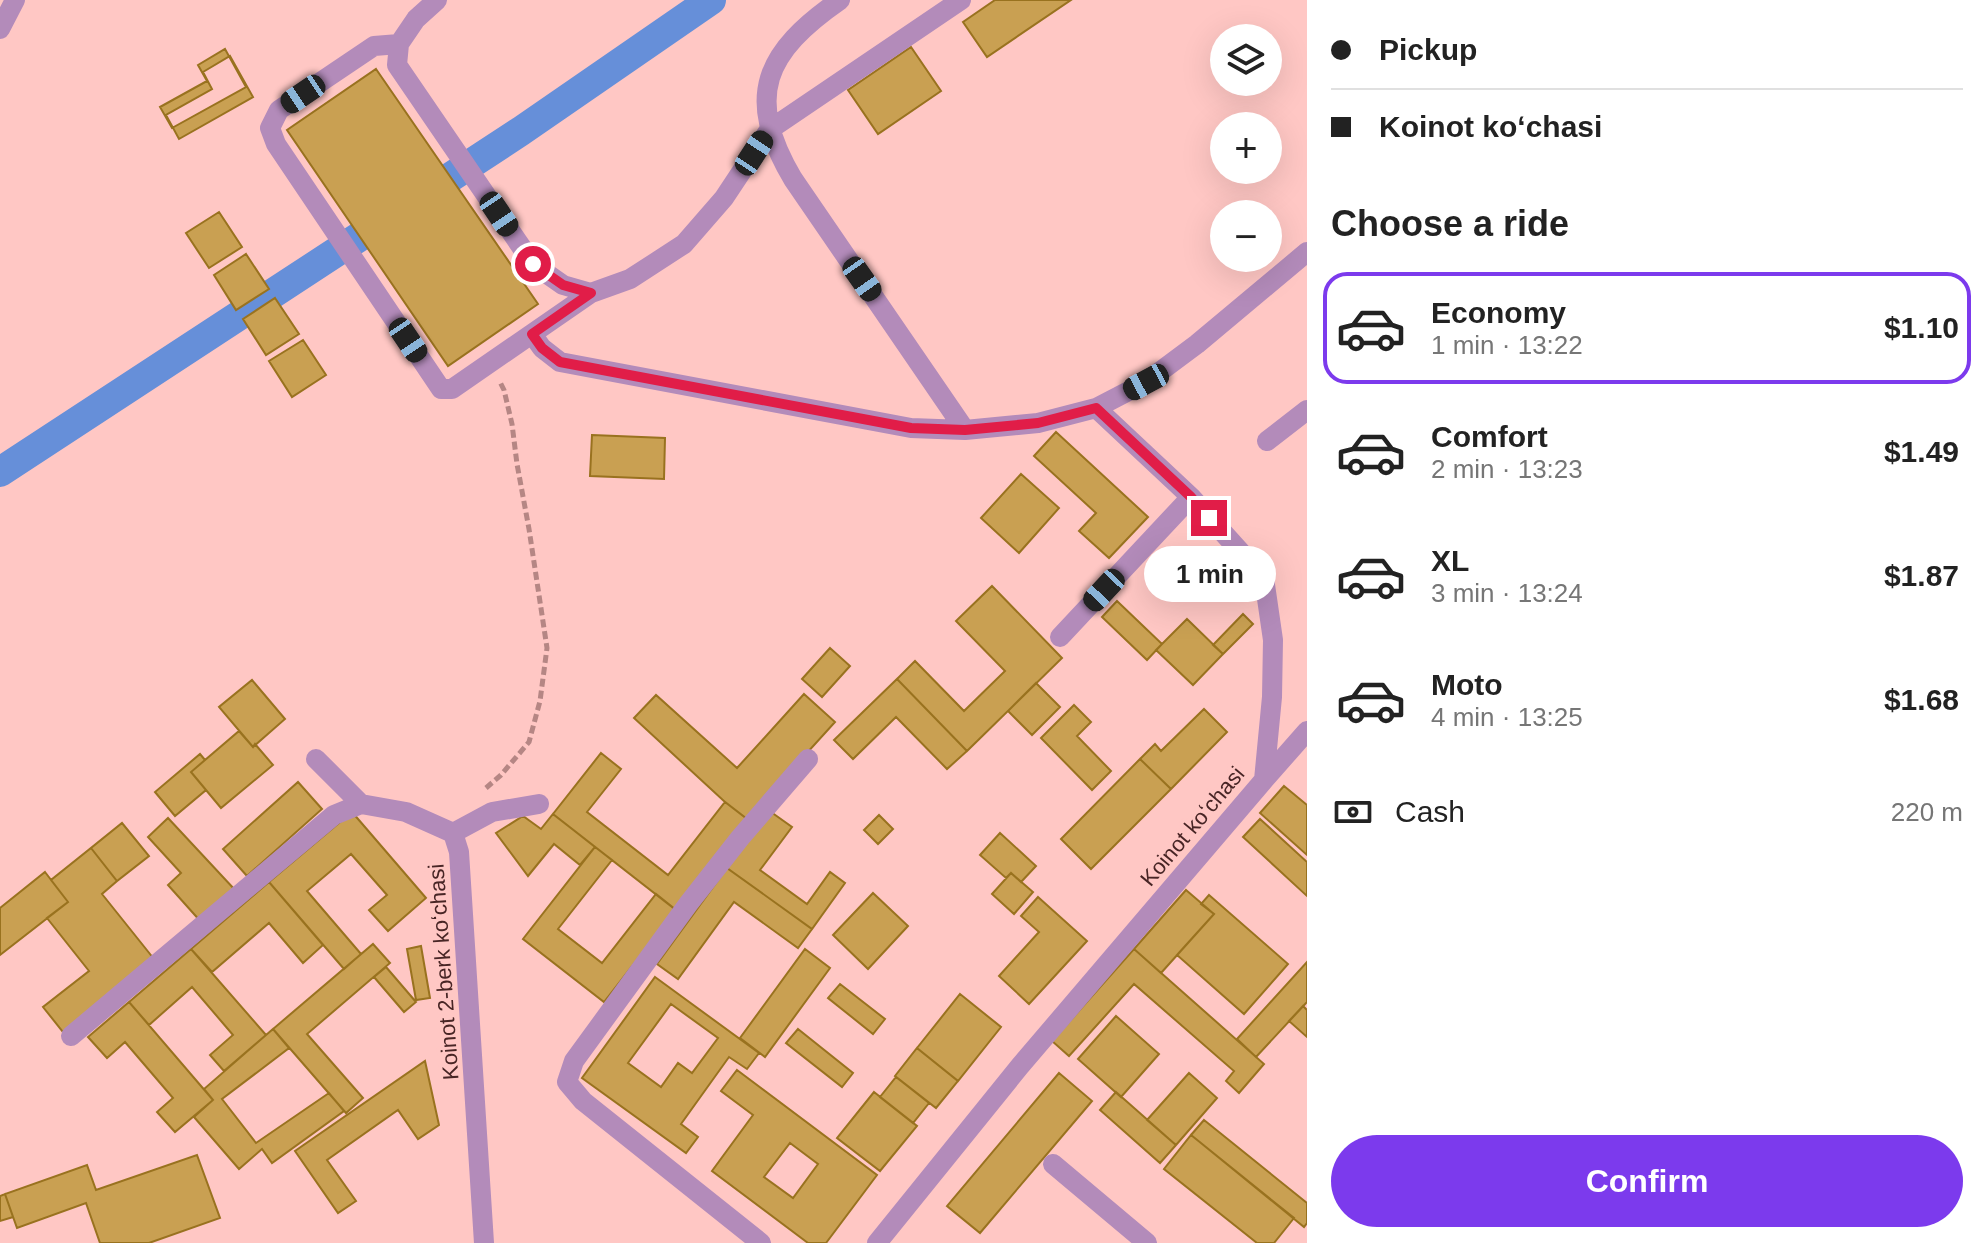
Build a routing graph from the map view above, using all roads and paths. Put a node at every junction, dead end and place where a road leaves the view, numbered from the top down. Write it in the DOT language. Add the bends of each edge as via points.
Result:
graph roads {
  1 [pos="15,0"];
  2 [pos="437,0"];
  3 [pos="840,0"];
  4 [pos="961,0"];
  5 [pos="0,29"];
  6 [pos="399,44"];
  7 [pos="769,130"];
  8 [pos="1307,252"];
  9 [pos="591,293"];
  10 [pos="532,334"];
  11 [pos="489,364"];
  12 [pos="1096,408"];
  13 [pos="1307,410"];
  14 [pos="965,430"];
  15 [pos="1267,441"];
  16 [pos="1191,497"];
  17 [pos="1060,637"];
  18 [pos="1307,731"];
  19 [pos="316,759"];
  20 [pos="808,759"];
  21 [pos="1264,780"];
  22 [pos="479,794"];
  23 [pos="361,804"];
  24 [pos="539,804"];
  25 [pos="453,833"];
  26 [pos="71,1036"];
  27 [pos="1053,1164"];
  28 [pos="484,1243"];
  29 [pos="761,1243"];
  30 [pos="877,1243"];
  31 [pos="1147,1243"];
  1 -- 5 [label="street"];
  2 -- 6 [label="street"];
  3 -- 7 [label="street" via="814,18 771,70 766,98"];
  4 -- 7 [label="street"];
  6 -- 9 [label="street" via="397,65 533,264 563,285"];
  6 -- 11 [label="street" via="374,46 279,110 270,128 441,389 452,389"];
  7 -- 9 [label="street" via="724,198 684,244 630,279"];
  7 -- 14 [label="street" via="793,179"];
  8 -- 12 [label="street" via="1146,382"];
  9 -- 10 [label="street"];
  10 -- 11 [label="street"];
  10 -- 14 [label="street" via="560,362 911,428"];
  11 -- 22 [label="path" via="504,390 512,424 547,648 529,742"];
  12 -- 14 [label="street" via="1038,423"];
  12 -- 16 [label="street, Koinot koʻchasi"];
  13 -- 15 [label="street"];
  16 -- 17 [label="street"];
  16 -- 21 [label="street, Koinot koʻchasi" via="1264,578 1273,640"];
  18 -- 21 [label="street"];
  19 -- 23 [label="street"];
  20 -- 29 [label="street" via="689,903 574,1061 567,1082 583,1101"];
  21 -- 30 [label="street, Koinot koʻchasi"];
  23 -- 25 [label="street, Koinot 2-berk koʻchasi" via="406,812"];
  23 -- 26 [label="street" via="334,815"];
  24 -- 25 [label="street" via="492,812"];
  25 -- 28 [label="street, Koinot 2-berk koʻchasi" via="459,852"];
  27 -- 31 [label="street"];
}
